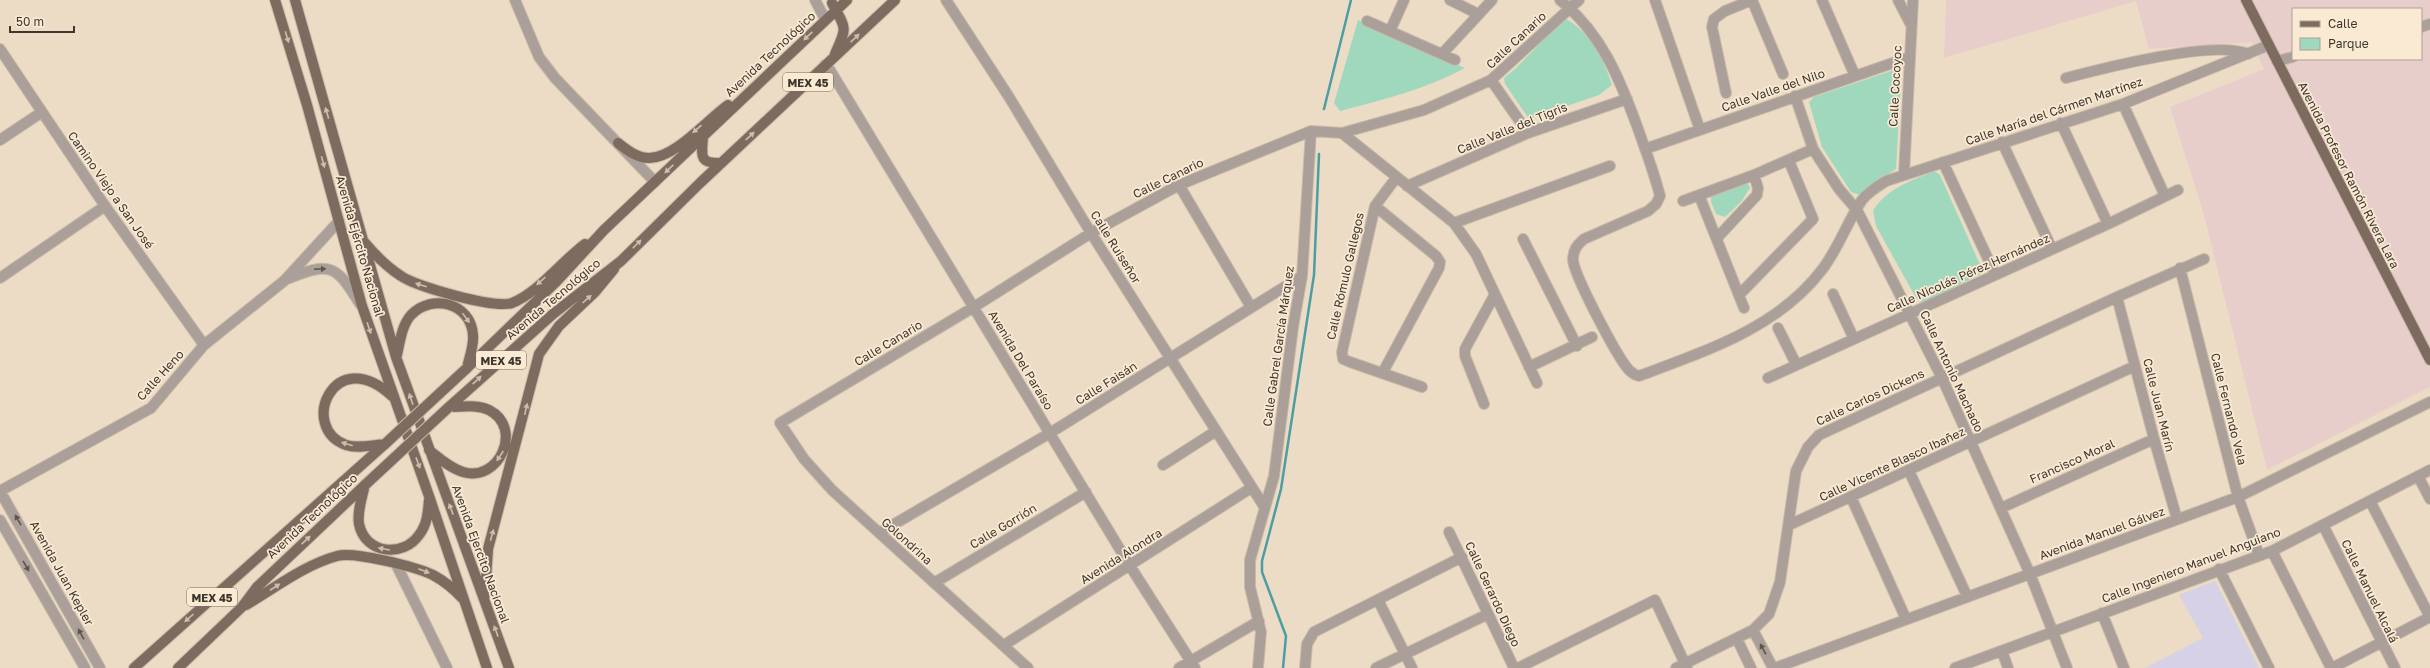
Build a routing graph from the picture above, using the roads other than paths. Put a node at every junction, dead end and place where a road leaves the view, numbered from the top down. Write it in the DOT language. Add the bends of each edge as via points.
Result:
graph roads {
  1 [pos="275,0"];
  2 [pos="295,0"];
  3 [pos="515,0"];
  4 [pos="815,0"];
  5 [pos="847,0"];
  6 [pos="895,0"];
  7 [pos="946,0"];
  8 [pos="1404,0"];
  9 [pos="1450,0"];
  10 [pos="1492,0"];
  11 [pos="1560,0"];
  12 [pos="1579,0"];
  13 [pos="1655,0"];
  14 [pos="1752,0"];
  15 [pos="1822,0"];
  16 [pos="1898,0"];
  17 [pos="1913,0"];
  18 [pos="2246,0"];
  19 [pos="833,4"];
  20 [pos="1570,8"];
  21 [pos="1478,14"];
  22 [pos="825,20"];
  23 [pos="1368,21"];
  24 [pos="1911,26"];
  25 [pos="1390,31"];
  26 [pos="2269,45"];
  27 [pos="0,49"];
  28 [pos="1442,54"];
  29 [pos="2248,54"];
  30 [pos="1910,57"];
  31 [pos="2292,57"];
  32 [pos="834,58"];
  33 [pos="1455,60"];
  34 [pos="2277,61"];
  35 [pos="825,66"];
  36 [pos="1783,74"];
  37 [pos="1855,76"];
  38 [pos="2066,78"];
  39 [pos="1492,80"];
  40 [pos="751,89"];
  41 [pos="1726,93"];
  42 [pos="1795,96"];
  43 [pos="1627,98"];
  44 [pos="2123,104"];
  45 [pos="42,112"];
  46 [pos="2061,123"];
  47 [pos="1700,130"];
  48 [pos="1311,131"];
  49 [pos="1342,133"];
  50 [pos="1528,133"];
  51 [pos="703,136"];
  52 [pos="0,140"];
  53 [pos="2002,142"];
  54 [pos="618,143"];
  55 [pos="1645,149"];
  56 [pos="1813,149"];
  57 [pos="1789,161"];
  58 [pos="1943,162"];
  59 [pos="721,163"];
  60 [pos="1610,166"];
  61 [pos="1904,174"];
  62 [pos="1754,175"];
  63 [pos="1396,178"];
  64 [pos="654,182"];
  65 [pos="1179,185"];
  66 [pos="1407,186"];
  67 [pos="2178,190"];
  68 [pos="1699,195"];
  69 [pos="2165,196"];
  70 [pos="1683,200"];
  71 [pos="105,206"];
  72 [pos="1375,206"];
  73 [pos="1857,210"];
  74 [pos="339,221"];
  75 [pos="1454,223"];
  76 [pos="2108,224"];
  77 [pos="604,230"];
  78 [pos="1092,232"];
  79 [pos="1717,238"];
  80 [pos="1523,239"];
  81 [pos="363,240"];
  82 [pos="2052,249"];
  83 [pos="2204,259"];
  84 [pos="620,261"];
  85 [pos="2180,268"];
  86 [pos="1995,274"];
  87 [pos="1302,276"];
  88 [pos="0,278"];
  89 [pos="284,281"];
  90 [pos="1495,294"];
  91 [pos="1833,294"];
  92 [pos="1739,295"];
  93 [pos="2117,296"];
  94 [pos="362,306"];
  95 [pos="974,307"];
  96 [pos="1251,307"];
  97 [pos="1744,308"];
  98 [pos="1910,313"];
  99 [pos="1778,328"];
  100 [pos="1592,337"];
  101 [pos="1854,339"];
  102 [pos="204,345"];
  103 [pos="1577,346"];
  104 [pos="396,357"];
  105 [pos="1170,359"];
  106 [pos="2430,360"];
  107 [pos="1796,364"];
  108 [pos="1529,366"];
  109 [pos="2136,366"];
  110 [pos="467,368"];
  111 [pos="1383,372"];
  112 [pos="1768,378"];
  113 [pos="1942,378"];
  114 [pos="1537,383"];
  115 [pos="1422,387"];
  116 [pos="394,398"];
  117 [pos="2430,402"];
  118 [pos="1484,404"];
  119 [pos="449,407"];
  120 [pos="780,423"];
  121 [pos="1216,431"];
  122 [pos="1050,433"];
  123 [pos="2154,439"];
  124 [pos="1971,442"];
  125 [pos="385,444"];
  126 [pos="428,449"];
  127 [pos="1163,465"];
  128 [pos="2430,470"];
  129 [pos="1909,471"];
  130 [pos="2418,476"];
  131 [pos="365,485"];
  132 [pos="1252,488"];
  133 [pos="0,491"];
  134 [pos="1086,492"];
  135 [pos="429,496"];
  136 [pos="2238,496"];
  137 [pos="1851,497"];
  138 [pos="2430,499"];
  139 [pos="2370,501"];
  140 [pos="1265,508"];
  141 [pos="2001,508"];
  142 [pos="2177,519"];
  143 [pos="0,520"];
  144 [pos="1790,525"];
  145 [pos="2323,525"];
  146 [pos="1449,532"];
  147 [pos="879,533"];
  148 [pos="2272,551"];
  149 [pos="2259,555"];
  150 [pos="1462,557"];
  151 [pos="396,564"];
  152 [pos="1130,566"];
  153 [pos="2219,569"];
  154 [pos="2030,574"];
  155 [pos="934,583"];
  156 [pos="1967,596"];
  157 [pos="1378,600"];
  158 [pos="464,601"];
  159 [pos="485,601"];
  160 [pos="242,607"];
  161 [pos="2102,613"];
  162 [pos="1488,614"];
  163 [pos="2430,617"];
  164 [pos="1906,619"];
  165 [pos="1259,620"];
  166 [pos="1753,630"];
  167 [pos="2053,630"];
  168 [pos="1737,639"];
  169 [pos="2382,643"];
  170 [pos="1004,645"];
  171 [pos="2002,651"];
  172 [pos="1406,654"];
  173 [pos="1193,664"];
  174 [pos="487,667"];
  175 [pos="1682,667"];
  176 [pos="85,668"];
  177 [pos="100,668"];
  178 [pos="134,668"];
  179 [pos="178,668"];
  180 [pos="447,668"];
  181 [pos="509,668"];
  182 [pos="1028,668"];
  183 [pos="1179,668"];
  184 [pos="1258,668"];
  185 [pos="1305,668"];
  186 [pos="1376,668"];
  187 [pos="1412,668"];
  188 [pos="1514,668"];
  189 [pos="1518,668"];
  190 [pos="1751,668"];
  191 [pos="1774,668"];
  192 [pos="1955,668"];
  193 [pos="2008,668"];
  194 [pos="2067,668"];
  195 [pos="2124,668"];
  196 [pos="2269,668"];
  197 [pos="2331,668"];
  198 [pos="2395,668"];
  1 -- 74 [label="main road, Avenida Ejército Nacional, one-way"];
  81 -- 2 [label="main road, Avenida Ejército Nacional, one-way"];
  3 -- 54 [label="street" via="539,57 555,78"];
  4 -- 22 [label="street"];
  5 -- 19 [label="main road, Avenida Tecnológico / MEX 45"];
  32 -- 6 [label="main road, Avenida Tecnológico / MEX 45, one-way"];
  7 -- 78 [label="street, Calle Ruiseñor"];
  8 -- 25 [label="street"];
  9 -- 21 [label="street"];
  10 -- 21 [label="street"];
  11 -- 20 [label="street"];
  12 -- 20 [label="street, Calle Canario"];
  13 -- 47 [label="street"];
  14 -- 36 [label="street"];
  14 -- 41 [label="street" via="1725,11 1714,19 1712,27"];
  15 -- 37 [label="street"];
  16 -- 24 [label="street"];
  17 -- 24 [label="street, Calle Cocoyoc"];
  18 -- 26 [label="main road, Avenida Profesor Ramón Rivera Lara"];
  19 -- 22 [label="main road, Avenida Tecnológico / MEX 45"];
  19 -- 32 [label="main road" via="845,27"];
  20 -- 39 [label="street, Calle Canario"];
  20 -- 43 [label="street" via="1605,50"];
  21 -- 28 [label="street"];
  22 -- 40 [label="main road, Avenida Tecnológico / MEX 45, one-way"];
  23 -- 25 [label="street"];
  24 -- 30 [label="street, Calle Cocoyoc"];
  25 -- 28 [label="street"];
  26 -- 29 [label="street, Calle María del Cármen Martínez"];
  26 -- 34 [label="main road, Avenida Profesor Ramón Rivera Lara"];
  27 -- 45 [label="street, Camino Viejo a San José"];
  28 -- 33 [label="street"];
  29 -- 38 [label="street" via="2238,49 2213,50 2150,59"];
  29 -- 44 [label="street, Calle María del Cármen Martínez"];
  30 -- 37 [label="street, Calle Valle del Nilo"];
  30 -- 61 [label="street, Calle Cocoyoc"];
  31 -- 34 [label="street"];
  32 -- 35 [label="main road, Avenida Tecnológico / MEX 45"];
  34 -- 106 [label="main road, Avenida Profesor Ramón Rivera Lara"];
  59 -- 35 [label="main road, Avenida Tecnológico / MEX 45, one-way"];
  35 -- 95 [label="street, Avenida Del Paraíso" via="830,70"];
  37 -- 42 [label="street, Calle Valle del Nilo"];
  39 -- 49 [label="street, Calle Canario" via="1424,110"];
  39 -- 50 [label="street"];
  40 -- 51 [label="main road, Avenida Tecnológico / MEX 45"];
  40 -- 54 [label="main road, one-way" via="712,116 681,144 660,156 640,157"];
  42 -- 47 [label="street, Calle Valle del Nilo"];
  42 -- 56 [label="street, Calle Antonio Machado"];
  43 -- 50 [label="street, Calle Valle del Tigris"];
  43 -- 55 [label="street"];
  44 -- 46 [label="street, Calle María del Cármen Martínez"];
  44 -- 69 [label="street"];
  45 -- 52 [label="street"];
  45 -- 71 [label="street, Camino Viejo a San José"];
  46 -- 53 [label="street, Calle María del Cármen Martínez"];
  46 -- 76 [label="street"];
  47 -- 55 [label="street, Calle Valle del Nilo"];
  48 -- 49 [label="street, Calle Canario"];
  48 -- 65 [label="street, Calle Canario"];
  48 -- 87 [label="street, Calle Gabrel García Márquez"];
  49 -- 63 [label="street"];
  50 -- 66 [label="street, Calle Valle del Tigris"];
  51 -- 59 [label="main road" via="701,152 704,160 708,163"];
  51 -- 64 [label="main road, Avenida Tecnológico / MEX 45, one-way"];
  53 -- 58 [label="street, Calle María del Cármen Martínez"];
  53 -- 82 [label="street"];
  54 -- 64 [label="street"];
  55 -- 73 [label="street, Calle María del Cármen Martínez" via="1660,196 1653,208 1584,239 1577,245 1573,261 1619,356 1628,369 1639,376 1695,355 1772,318 1822,271"];
  56 -- 57 [label="street"];
  56 -- 73 [label="street, Calle Antonio Machado" via="1838,189"];
  57 -- 62 [label="street"];
  57 -- 92 [label="street" via="1817,218"];
  58 -- 61 [label="street, Calle María del Cármen Martínez"];
  58 -- 86 [label="street"];
  84 -- 59 [label="main road, Avenida Tecnológico / MEX 45, one-way"];
  60 -- 75 [label="street"];
  61 -- 73 [label="street, Calle María del Cármen Martínez" via="1886,180 1874,188"];
  62 -- 68 [label="street"];
  62 -- 79 [label="street" via="1758,188 1757,195"];
  63 -- 66 [label="street"];
  63 -- 72 [label="street, Calle Rómulo Gallegos"];
  64 -- 77 [label="main road, Avenida Tecnológico / MEX 45"];
  65 -- 78 [label="street, Calle Canario"];
  65 -- 96 [label="street"];
  66 -- 75 [label="street"];
  67 -- 69 [label="street, Calle Nicolás Pérez Hernández"];
  68 -- 70 [label="street"];
  68 -- 79 [label="street"];
  69 -- 76 [label="street, Calle Nicolás Pérez Hernández"];
  71 -- 88 [label="street"];
  71 -- 102 [label="street, Camino Viejo a San José"];
  72 -- 111 [label="street, Calle Rómulo Gallegos" via="1342,352 1343,359"];
  72 -- 111 [label="street, Calle Rómulo Gallegos" via="1440,262"];
  73 -- 98 [label="street, Calle Antonio Machado"];
  74 -- 89 [label="street, Calle Heno"];
  74 -- 94 [label="main road, Avenida Ejército Nacional"];
  75 -- 90 [label="street" via="1470,242"];
  76 -- 82 [label="street, Calle Nicolás Pérez Hernández"];
  77 -- 81 [label="main road, one-way" via="573,253 528,294 506,304 419,285 402,277"];
  77 -- 110 [label="main road, Avenida Tecnológico / MEX 45" via="555,283"];
  78 -- 95 [label="street, Calle Canario"];
  78 -- 105 [label="street, Calle Ruiseñor"];
  79 -- 92 [label="street"];
  80 -- 103 [label="street"];
  81 -- 104 [label="main road, Avenida Ejército Nacional"];
  82 -- 86 [label="street, Calle Nicolás Pérez Hernández"];
  83 -- 85 [label="street, Calle Carlos Dickens"];
  119 -- 84 [label="main road, Avenida Tecnológico / MEX 45, one-way" via="547,319"];
  159 -- 84 [label="main road, one-way" via="488,549 539,354 559,326 605,282"];
  85 -- 93 [label="street, Calle Carlos Dickens"];
  85 -- 136 [label="street, Calle Fernando Vela"];
  86 -- 98 [label="street, Calle Nicolás Pérez Hernández"];
  87 -- 96 [label="street, Calle Faisán"];
  87 -- 140 [label="street, Calle Gabrel García Márquez" via="1274,476"];
  89 -- 94 [label="street, Calle Heno, one-way" via="319,267 329,269 338,273 347,282"];
  89 -- 102 [label="street, Calle Heno"];
  90 -- 108 [label="street"];
  90 -- 118 [label="street" via="1465,349 1465,356"];
  91 -- 101 [label="street"];
  92 -- 97 [label="street"];
  93 -- 109 [label="street, Calle Juan Marín"];
  93 -- 113 [label="street, Calle Carlos Dickens"];
  94 -- 116 [label="main road, Avenida Ejército Nacional, one-way"];
  95 -- 120 [label="street, Calle Canario"];
  95 -- 122 [label="street, Avenida Del Paraíso"];
  96 -- 105 [label="street, Calle Faisán"];
  98 -- 101 [label="street, Calle Nicolás Pérez Hernández"];
  98 -- 113 [label="street, Calle Antonio Machado"];
  99 -- 107 [label="street"];
  100 -- 103 [label="street"];
  101 -- 107 [label="street, Calle Nicolás Pérez Hernández"];
  102 -- 133 [label="street, Calle Heno" via="151,408"];
  103 -- 108 [label="street"];
  104 -- 110 [label="main road, one-way" via="405,323 410,316 427,304 445,303 461,312 471,326 472,346"];
  126 -- 104 [label="main road, Avenida Ejército Nacional, one-way"];
  105 -- 121 [label="street, Calle Ruiseñor"];
  105 -- 122 [label="street, Calle Faisán"];
  107 -- 112 [label="street, Calle Nicolás Pérez Hernández"];
  108 -- 114 [label="street"];
  109 -- 123 [label="street, Calle Juan Marín"];
  109 -- 124 [label="street, Calle Vicente Blasco Ibañez"];
  110 -- 125 [label="main road, Avenida Tecnológico / MEX 45, bridge"];
  111 -- 115 [label="street, Calle Rómulo Gallegos"];
  113 -- 124 [label="street, Calle Antonio Machado"];
  113 -- 144 [label="street, Calle Carlos Dickens" via="1812,441 1796,471"];
  125 -- 116 [label="main road, one-way" via="352,446 335,439 325,424 324,405 333,389 342,382 354,378 374,382"];
  116 -- 135 [label="main road, Avenida Ejército Nacional, one-way"];
  117 -- 136 [label="street, Avenida Manuel Gálvez"];
  119 -- 126 [label="main road, one-way" via="477,407 493,412 505,430 507,440 504,451 489,469 474,474 455,469"];
  119 -- 131 [label="main road, Avenida Tecnológico / MEX 45, bridge"];
  120 -- 147 [label="street, Golondrina" via="816,474"];
  121 -- 127 [label="street"];
  121 -- 132 [label="street, Calle Ruiseñor"];
  122 -- 134 [label="street, Avenida Del Paraíso"];
  122 -- 147 [label="street, Calle Faisán"];
  123 -- 141 [label="street, Francisco Moral"];
  123 -- 142 [label="street, Calle Juan Marín"];
  124 -- 129 [label="street, Calle Vicente Blasco Ibañez"];
  124 -- 141 [label="street, Calle Antonio Machado"];
  125 -- 178 [label="main road, Avenida Tecnológico / MEX 45, one-way"];
  159 -- 126 [label="main road, Avenida Ejercito Nacional, one-way"];
  128 -- 130 [label="street, Calle Ingeniero Manuel Anguiano"];
  129 -- 137 [label="street, Calle Vicente Blasco Ibañez"];
  129 -- 156 [label="street"];
  130 -- 138 [label="street"];
  130 -- 139 [label="street, Calle Ingeniero Manuel Anguiano"];
  135 -- 131 [label="main road, one-way" via="427,520 418,536 404,547 386,550 371,543 359,524 360,501"];
  160 -- 131 [label="main road, Avenida Tecnológico / MEX 45, one-way" via="257,587"];
  132 -- 140 [label="street, Calle Ruiseñor"];
  132 -- 152 [label="street, Avenida Alondra"];
  177 -- 133 [label="street, Avenida Juan Kepler, one-way"];
  134 -- 152 [label="street, Avenida Del Paraíso"];
  134 -- 155 [label="street, Calle Gorrión"];
  135 -- 158 [label="main road"];
  136 -- 142 [label="street, Avenida Manuel Gálvez"];
  136 -- 149 [label="street, Calle Fernando Vela"];
  137 -- 144 [label="street, Calle Vicente Blasco Ibañez"];
  137 -- 164 [label="street"];
  139 -- 145 [label="street, Calle Ingeniero Manuel Anguiano"];
  139 -- 163 [label="street"];
  140 -- 165 [label="street, Calle Gabrel García Márquez" via="1250,560 1250,587"];
  141 -- 154 [label="street, Calle Antonio Machado"];
  142 -- 154 [label="street, Avenida Manuel Gálvez"];
  143 -- 176 [label="street, one-way"];
  144 -- 166 [label="street, Calle Carlos Dickens" via="1776,597 1769,614"];
  145 -- 148 [label="street, Calle Ingeniero Manuel Anguiano"];
  145 -- 169 [label="street, Calle Manuel Alcalá"];
  146 -- 150 [label="street, Calle Gerardo Diego"];
  147 -- 155 [label="street, Golondrina"];
  148 -- 149 [label="street, Calle Ingeniero Manuel Anguiano"];
  148 -- 197 [label="street"];
  149 -- 153 [label="street, Calle Ingeniero Manuel Anguiano"];
  150 -- 157 [label="street"];
  150 -- 162 [label="street, Calle Gerardo Diego"];
  151 -- 158 [label="main road, one-way" via="434,576 455,590"];
  160 -- 151 [label="main road, one-way" via="292,576 338,555 353,555"];
  151 -- 180 [label="street"];
  152 -- 170 [label="street, Avenida Alondra"];
  152 -- 173 [label="street, Avenida Del Paraíso"];
  153 -- 161 [label="street, Calle Ingeniero Manuel Anguiano"];
  153 -- 196 [label="street"];
  154 -- 156 [label="street, Avenida Manuel Gálvez"];
  154 -- 167 [label="street, Calle Antonio Machado"];
  155 -- 170 [label="street, Golondrina"];
  156 -- 164 [label="street, Avenida Manuel Gálvez"];
  157 -- 172 [label="street"];
  157 -- 185 [label="street" via="1314,632 1307,644"];
  158 -- 174 [label="main road"];
  181 -- 159 [label="main road, Avenida Ejercito Nacional, one-way"];
  160 -- 179 [label="main road, Avenida Tecnológico / MEX 45"];
  161 -- 167 [label="street, Calle Ingeniero Manuel Anguiano"];
  161 -- 195 [label="street"];
  162 -- 172 [label="street"];
  162 -- 188 [label="street, Calle Gerardo Diego"];
  163 -- 169 [label="street"];
  164 -- 191 [label="street, Avenida Manuel Gálvez"];
  165 -- 173 [label="street"];
  165 -- 184 [label="street, Calle Gabrel García Márquez" via="1261,642"];
  166 -- 168 [label="street, Calle Carlos Dickens"];
  191 -- 166 [label="street, one-way"];
  167 -- 171 [label="street, Calle Ingeniero Manuel Anguiano"];
  167 -- 194 [label="street, Calle Antonio Machado"];
  168 -- 175 [label="street, Calle Carlos Dickens"];
  168 -- 190 [label="street"];
  169 -- 197 [label="street"];
  169 -- 198 [label="street, Calle Manuel Alcalá"];
  170 -- 182 [label="street, Golondrina"];
  171 -- 192 [label="street, Calle Ingeniero Manuel Anguiano"];
  171 -- 193 [label="street"];
  172 -- 186 [label="street"];
  172 -- 187 [label="street"];
  173 -- 183 [label="street"];
  175 -- 189 [label="street" via="1655,600"];
}
